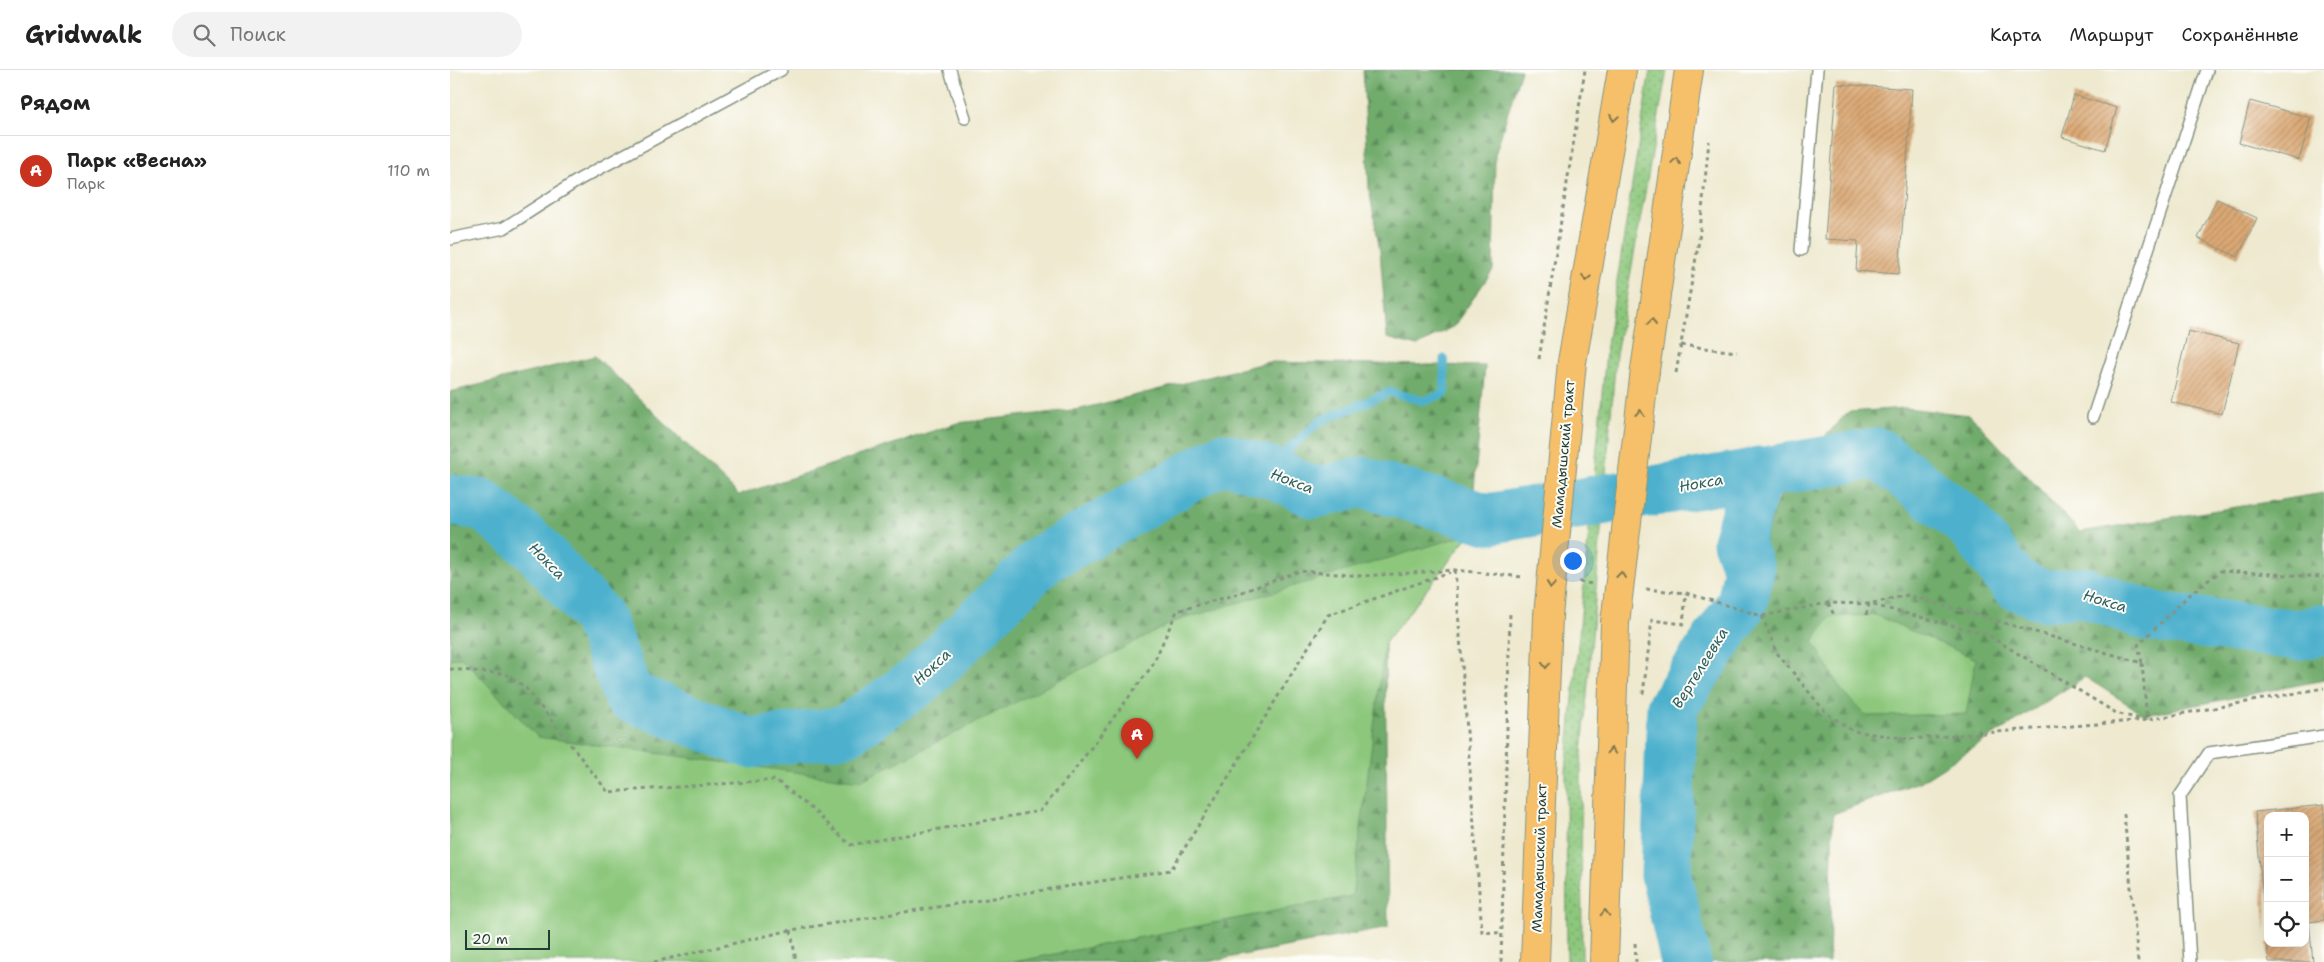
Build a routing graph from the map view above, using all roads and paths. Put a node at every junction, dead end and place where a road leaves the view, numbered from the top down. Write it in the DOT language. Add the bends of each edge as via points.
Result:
graph roads {
  1 [pos="781,70"];
  2 [pos="950,70"];
  3 [pos="1585,70"];
  4 [pos="1622,70"];
  5 [pos="1689,70"];
  6 [pos="1817,70"];
  7 [pos="2206,70"];
  8 [pos="965,118"];
  9 [pos="1710,136"];
  10 [pos="450,239"];
  11 [pos="1801,250"];
  12 [pos="1681,345"];
  13 [pos="1738,352"];
  14 [pos="1539,359"];
  15 [pos="1676,373"];
  16 [pos="2093,418"];
  17 [pos="1455,570"];
  18 [pos="2324,577"];
  19 [pos="1686,593"];
  20 [pos="1706,598"];
  21 [pos="1828,603"];
  22 [pos="1869,604"];
  23 [pos="1510,612"];
  24 [pos="1866,615"];
  25 [pos="1762,616"];
  26 [pos="1835,617"];
  27 [pos="1652,620"];
  28 [pos="2142,662"];
  29 [pos="450,669"];
  30 [pos="2324,688"];
  31 [pos="2147,720"];
  32 [pos="2324,736"];
  33 [pos="2124,814"];
  34 [pos="791,930"];
  35 [pos="1501,932"];
  36 [pos="654,962"];
  37 [pos="796,962"];
  38 [pos="1501,962"];
  39 [pos="1535,962"];
  40 [pos="1604,962"];
  41 [pos="2138,962"];
  42 [pos="2190,962"];
  1 -- 10 [label="lane" via="580,179 504,228"];
  2 -- 8 [label="lane"];
  3 -- 14 [label="path"];
  4 -- 39 [label="main road, Мамадышский тракт, one-way, bridge" via="1572,362 1548,616"];
  40 -- 5 [label="main road, one-way, bridge" via="1615,623 1645,370"];
  6 -- 11 [label="lane"];
  7 -- 16 [label="lane"];
  9 -- 12 [label="path" via="1699,240"];
  12 -- 13 [label="path"];
  12 -- 15 [label="path"];
  17 -- 29 [label="path" via="1363,576 1300,571 1177,611 1152,666 1040,811 850,845 776,780 608,792 525,688 506,674"];
  17 -- 34 [label="path" via="1328,615 1171,870"];
  17 -- 35 [label="path" via="1482,932"];
  18 -- 28 [label="path" via="2220,571 2187,597 2138,645"];
  19 -- 27 [label="path" via="1683,624"];
  20 -- 25 [label="path"];
  21 -- 22 [label="path"];
  21 -- 25 [label="path"];
  21 -- 26 [label="path"];
  22 -- 24 [label="path"];
  22 -- 28 [label="path" via="1908,595"];
  22 -- 31 [label="path" via="1986,634 2116,713"];
  23 -- 35 [label="path"];
  25 -- 31 [label="path" via="1777,653 1826,713 1853,731 1908,739"];
  28 -- 31 [label="path"];
  30 -- 31 [label="path"];
  32 -- 42 [label="lane" via="2208,752 2180,796"];
  33 -- 41 [label="path"];
  34 -- 36 [label="path"];
  34 -- 37 [label="path"];
  35 -- 38 [label="path"];
}
